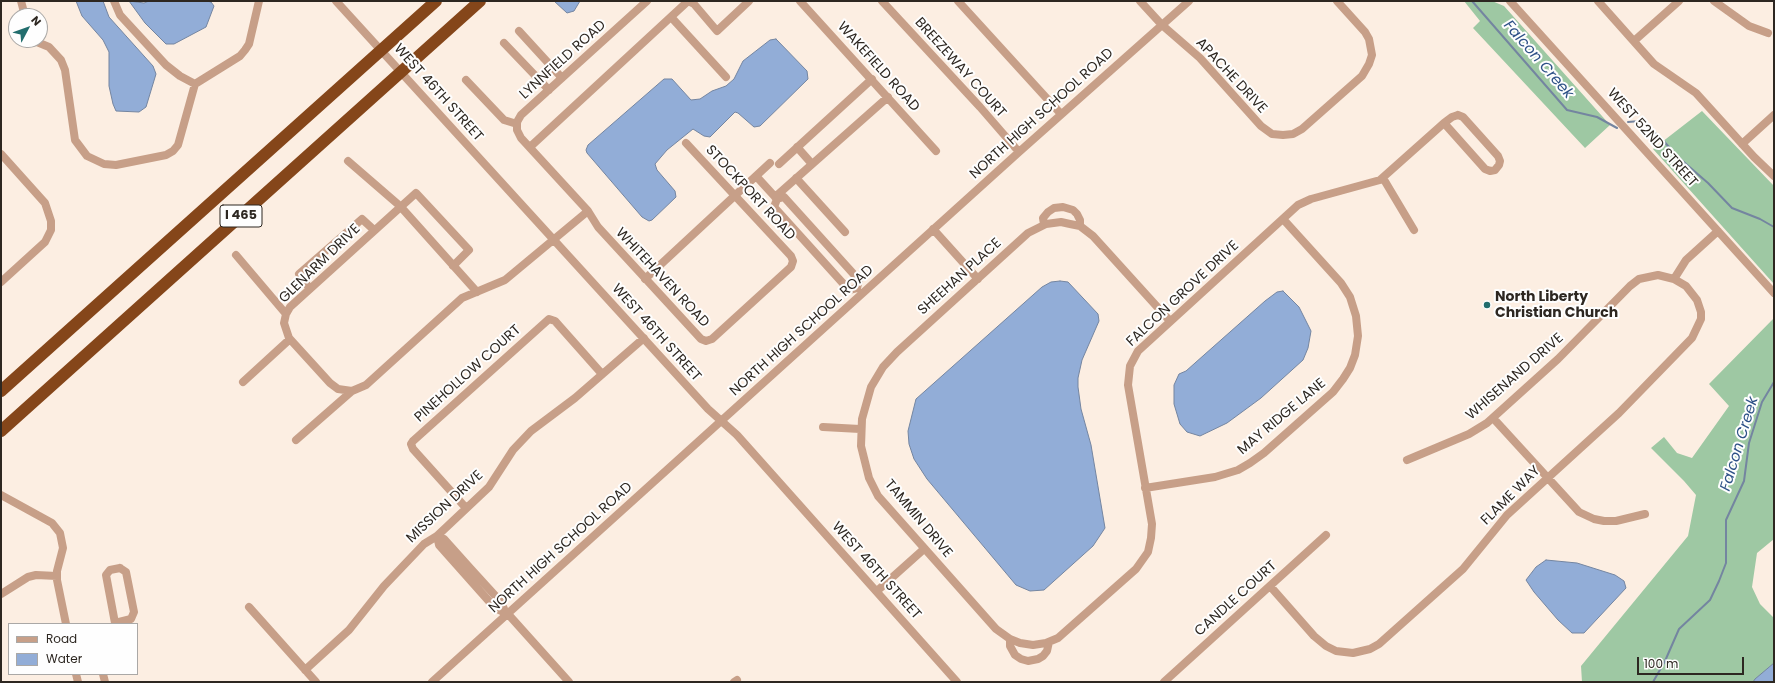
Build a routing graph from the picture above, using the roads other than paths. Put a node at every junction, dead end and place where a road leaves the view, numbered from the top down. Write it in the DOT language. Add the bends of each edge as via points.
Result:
graph roads {
  1 [pos="114,1"];
  2 [pos="259,1"];
  3 [pos="336,1"];
  4 [pos="436,1"];
  5 [pos="480,1"];
  6 [pos="647,1"];
  7 [pos="749,1"];
  8 [pos="800,1"];
  9 [pos="882,1"];
  10 [pos="958,1"];
  11 [pos="1140,1"];
  12 [pos="1189,1"];
  13 [pos="1337,1"];
  14 [pos="1510,1"];
  15 [pos="1598,1"];
  16 [pos="1679,1"];
  17 [pos="1714,1"];
  18 [pos="671,17"];
  19 [pos="1162,25"];
  20 [pos="519,31"];
  21 [pos="1768,33"];
  22 [pos="1634,41"];
  23 [pos="504,43"];
  24 [pos="48,47"];
  25 [pos="726,77"];
  26 [pos="562,78"];
  27 [pos="872,79"];
  28 [pos="466,80"];
  29 [pos="195,84"];
  30 [pos="548,90"];
  31 [pos="888,97"];
  32 [pos="1061,114"];
  33 [pos="1774,115"];
  34 [pos="1444,123"];
  35 [pos="517,124"];
  36 [pos="686,143"];
  37 [pos="1742,144"];
  38 [pos="530,147"];
  39 [pos="798,147"];
  40 [pos="936,151"];
  41 [pos="1019,152"];
  42 [pos="1,154"];
  43 [pos="348,161"];
  44 [pos="812,164"];
  45 [pos="756,176"];
  46 [pos="1774,176"];
  47 [pos="796,178"];
  48 [pos="1383,178"];
  49 [pos="735,196"];
  50 [pos="776,198"];
  51 [pos="400,206"];
  52 [pos="588,211"];
  53 [pos="1283,218"];
  54 [pos="1044,224"];
  55 [pos="1080,226"];
  56 [pos="934,229"];
  57 [pos="374,230"];
  58 [pos="1414,230"];
  59 [pos="1718,231"];
  60 [pos="845,232"];
  61 [pos="554,240"];
  62 [pos="822,240"];
  63 [pos="812,249"];
  64 [pos="236,255"];
  65 [pos="793,261"];
  66 [pos="454,266"];
  67 [pos="978,278"];
  68 [pos="645,279"];
  69 [pos="1674,279"];
  70 [pos="1,282"];
  71 [pos="310,289"];
  72 [pos="860,291"];
  73 [pos="477,292"];
  74 [pos="1774,293"];
  75 [pos="286,314"];
  76 [pos="1170,321"];
  77 [pos="644,338"];
  78 [pos="290,339"];
  79 [pos="896,352"];
  80 [pos="602,374"];
  81 [pos="243,382"];
  82 [pos="352,391"];
  83 [pos="1,392"];
  84 [pos="1493,418"];
  85 [pos="722,421"];
  86 [pos="823,427"];
  87 [pos="860,429"];
  88 [pos="1,431"];
  89 [pos="296,440"];
  90 [pos="1407,460"];
  91 [pos="1547,478"];
  92 [pos="1145,488"];
  93 [pos="1,495"];
  94 [pos="466,508"];
  95 [pos="1645,514"];
  96 [pos="1326,535"];
  97 [pos="437,536"];
  98 [pos="924,549"];
  99 [pos="57,576"];
  100 [pos="1270,586"];
  101 [pos="876,591"];
  102 [pos="1,594"];
  103 [pos="249,607"];
  104 [pos="506,613"];
  105 [pos="66,623"];
  106 [pos="115,623"];
  107 [pos="118,623"];
  108 [pos="1010,639"];
  109 [pos="1049,642"];
  110 [pos="306,670"];
  111 [pos="316,682"];
  112 [pos="432,682"];
  113 [pos="569,682"];
  114 [pos="957,682"];
  115 [pos="1164,682"];
  1 -- 29 [label="street" via="120,15 166,65"];
  2 -- 29 [label="street" via="249,44 245,50 240,56"];
  3 -- 61 [label="street, WEST 46TH STREET"];
  4 -- 83 [label="highway, I 465"];
  5 -- 88 [label="highway, I 465"];
  6 -- 26 [label="street, LYNNFIELD ROAD"];
  7 -- 18 [label="street" via="717,31 690,2 686,2"];
  8 -- 27 [label="street, WAKEFIELD ROAD"];
  9 -- 41 [label="street, BREEZEWAY COURT"];
  10 -- 32 [label="street"];
  11 -- 19 [label="street, APACHE DRIVE"];
  12 -- 19 [label="street, NORTH HIGH SCHOOL ROAD"];
  13 -- 19 [label="street, APACHE DRIVE" via="1369,39 1372,52 1369,64 1361,77 1302,129 1294,133 1279,135 1263,129 1200,58"];
  14 -- 59 [label="street, WEST 52ND STREET"];
  15 -- 22 [label="street"];
  16 -- 22 [label="street"];
  17 -- 21 [label="street" via="1749,26"];
  18 -- 25 [label="street"];
  18 -- 38 [label="street"];
  19 -- 32 [label="street, NORTH HIGH SCHOOL ROAD"];
  20 -- 26 [label="street"];
  22 -- 37 [label="street" via="1654,64 1696,93"];
  23 -- 30 [label="street"];
  24 -- 29 [label="street" via="60,60 64,70 75,140 87,156 104,164 116,165 166,155 173,151 178,145"];
  26 -- 30 [label="street, LYNNFIELD ROAD"];
  27 -- 31 [label="street, WAKEFIELD ROAD"];
  27 -- 39 [label="street"];
  28 -- 35 [label="street" via="504,120"];
  30 -- 35 [label="street, LYNNFIELD ROAD" via="521,115"];
  31 -- 40 [label="street, WAKEFIELD ROAD"];
  31 -- 44 [label="street"];
  32 -- 41 [label="street, NORTH HIGH SCHOOL ROAD"];
  33 -- 37 [label="street"];
  34 -- 34 [label="street" via="1454,116 1463,117 1498,156 1500,161 1497,168 1490,171 1485,169"];
  34 -- 48 [label="street, FALCON GROVE DRIVE"];
  35 -- 38 [label="street, WHITEHAVEN ROAD" via="519,136"];
  36 -- 49 [label="street, STOCKPORT ROAD"];
  37 -- 46 [label="street"];
  38 -- 52 [label="street, WHITEHAVEN ROAD"];
  39 -- 44 [label="street"];
  39 -- 45 [label="street"];
  41 -- 56 [label="street, NORTH HIGH SCHOOL ROAD"];
  42 -- 70 [label="street" via="45,203 51,220 51,230 45,242"];
  43 -- 51 [label="street"];
  44 -- 47 [label="street"];
  45 -- 49 [label="street"];
  45 -- 50 [label="street"];
  47 -- 50 [label="street"];
  47 -- 60 [label="street"];
  48 -- 53 [label="street, FALCON GROVE DRIVE" via="1371,184 1307,201"];
  48 -- 58 [label="street"];
  49 -- 65 [label="street, STOCKPORT ROAD"];
  49 -- 68 [label="street"];
  50 -- 62 [label="street" via="784,197"];
  50 -- 63 [label="street" via="774,207"];
  51 -- 57 [label="street, GLENARM DRIVE"];
  51 -- 66 [label="street"];
  51 -- 66 [label="street, GLENARM DRIVE" via="416,193 468,250"];
  52 -- 61 [label="street"];
  52 -- 68 [label="street, WHITEHAVEN ROAD" via="598,227"];
  53 -- 76 [label="street, FALCON GROVE DRIVE"];
  53 -- 92 [label="street, MAY RIDGE LANE" via="1347,291 1358,326 1358,339 1352,362 1339,385 1258,458 1238,470 1225,474"];
  54 -- 55 [label="street, SHEEHAN PLACE" via="1061,222"];
  54 -- 55 [label="street, SHEEHAN PLACE" via="1045,215 1051,210 1063,207 1078,216"];
  54 -- 67 [label="street, SHEEHAN PLACE" via="1028,233"];
  55 -- 76 [label="street" via="1093,236"];
  56 -- 67 [label="street"];
  56 -- 72 [label="street, NORTH HIGH SCHOOL ROAD"];
  57 -- 71 [label="street, GLENARM DRIVE"];
  57 -- 71 [label="street" via="362,219 299,274"];
  59 -- 69 [label="street" via="1686,260"];
  59 -- 74 [label="street, WEST 52ND STREET"];
  61 -- 73 [label="street" via="505,280"];
  61 -- 77 [label="street, WEST 46TH STREET"];
  62 -- 63 [label="street"];
  62 -- 72 [label="street" via="859,280"];
  63 -- 72 [label="street" via="849,290"];
  64 -- 75 [label="street"];
  65 -- 68 [label="street, WHITEHAVEN ROAD" via="791,267 706,342"];
  66 -- 73 [label="street"];
  67 -- 79 [label="street, SHEEHAN PLACE"];
  69 -- 84 [label="street, WHISENAND DRIVE" via="1660,275 1634,283 1569,349"];
  69 -- 91 [label="street, FLAME WAY" via="1686,286 1698,303 1702,317 1696,332 1619,413"];
  71 -- 75 [label="street, GLENARM DRIVE" via="292,304"];
  72 -- 85 [label="street, NORTH HIGH SCHOOL ROAD"];
  73 -- 82 [label="street" via="462,298 366,385"];
  75 -- 78 [label="street, GLENARM DRIVE" via="285,329"];
  76 -- 92 [label="street, FALCON GROVE DRIVE" via="1138,351 1128,375"];
  77 -- 80 [label="street, MISSION DRIVE"];
  77 -- 85 [label="street, WEST 46TH STREET"];
  78 -- 81 [label="street"];
  78 -- 82 [label="street, GLENARM DRIVE" via="330,383 338,389"];
  79 -- 87 [label="street, TAMMIN DRIVE" via="871,387"];
  80 -- 94 [label="street, MISSION DRIVE" via="531,431 513,450 490,487"];
  80 -- 94 [label="street, PINEHOLLOW COURT" via="555,321 549,319 413,441 413,449"];
  82 -- 89 [label="street"];
  84 -- 90 [label="street, WHISENAND DRIVE" via="1469,434"];
  84 -- 91 [label="street"];
  85 -- 101 [label="street, WEST 46TH STREET"];
  85 -- 104 [label="street, NORTH HIGH SCHOOL ROAD"];
  86 -- 87 [label="street"];
  87 -- 98 [label="street, TAMMIN DRIVE" via="864,462 873,487"];
  91 -- 95 [label="street" via="1574,507 1594,519 1616,521"];
  91 -- 100 [label="street, FLAME WAY" via="1504,517 1462,569 1384,640 1370,649 1346,653 1326,646"];
  92 -- 109 [label="street, FALCON GROVE DRIVE" via="1152,531 1145,558 1063,634"];
  93 -- 99 [label="street" via="54,525 60,534 63,550"];
  94 -- 97 [label="street, MISSION DRIVE"];
  96 -- 100 [label="street, CANDLE COURT"];
  97 -- 104 [label="street" via="439,545 495,608"];
  97 -- 110 [label="street, MISSION DRIVE" via="424,544 384,586 349,630"];
  98 -- 101 [label="street"];
  98 -- 108 [label="street, TAMMIN DRIVE" via="996,628"];
  99 -- 102 [label="street" via="28,577"];
  99 -- 105 [label="street"];
  100 -- 115 [label="street, CANDLE COURT"];
  101 -- 114 [label="street, WEST 46TH STREET"];
  103 -- 110 [label="street"];
  104 -- 112 [label="street, NORTH HIGH SCHOOL ROAD"];
  104 -- 113 [label="street"];
  106 -- 107 [label="street" via="106,575 110,570 118,568 126,572 134,612 131,619"];
  108 -- 109 [label="street, FALCON GROVE DRIVE" via="1033,645"];
  108 -- 109 [label="street, FALCON GROVE DRIVE" via="1010,646 1015,655 1028,661 1043,656 1047,652"];
  110 -- 111 [label="street"];
}
